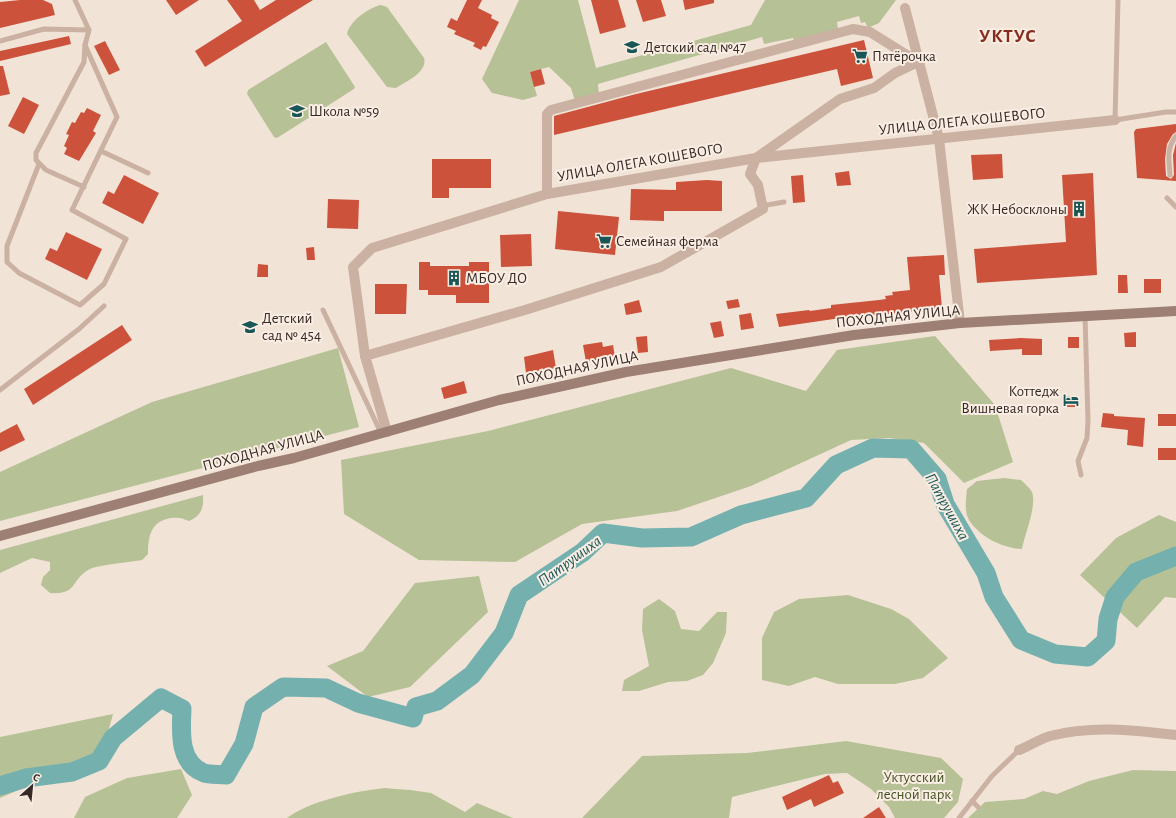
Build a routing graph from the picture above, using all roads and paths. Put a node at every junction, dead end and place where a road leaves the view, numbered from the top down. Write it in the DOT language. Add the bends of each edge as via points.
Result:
graph roads {
  1 [pos="75,0"];
  2 [pos="1118,0"];
  3 [pos="906,8"];
  4 [pos="89,30"];
  5 [pos="0,41"];
  6 [pos="85,45"];
  7 [pos="918,62"];
  8 [pos="1176,112"];
  9 [pos="1115,120"];
  10 [pos="1176,136"];
  11 [pos="939,139"];
  12 [pos="101,151"];
  13 [pos="756,158"];
  14 [pos="39,164"];
  15 [pos="148,172"];
  16 [pos="1170,175"];
  17 [pos="84,187"];
  18 [pos="547,194"];
  19 [pos="1167,198"];
  20 [pos="784,202"];
  21 [pos="1176,207"];
  22 [pos="763,209"];
  23 [pos="104,306"];
  24 [pos="323,310"];
  25 [pos="1176,311"];
  26 [pos="1085,316"];
  27 [pos="960,323"];
  28 [pos="365,356"];
  29 [pos="0,390"];
  30 [pos="384,433"];
  31 [pos="1080,475"];
  32 [pos="0,536"];
  33 [pos="1176,734"];
  34 [pos="1019,750"];
  35 [pos="972,801"];
  36 [pos="978,807"];
  37 [pos="959,818"];
  1 -- 4 [label="lane"];
  2 -- 9 [label="lane"];
  3 -- 7 [label="street"];
  4 -- 5 [label="lane" via="44,29"];
  4 -- 6 [label="lane"];
  6 -- 12 [label="lane" via="117,117"];
  6 -- 14 [label="lane" via="84,62 36,153"];
  7 -- 11 [label="street"];
  7 -- 13 [label="street" via="895,73 874,88 840,99"];
  7 -- 18 [label="street" via="870,32 853,29 551,110 546,114"];
  8 -- 9 [label="lane"];
  9 -- 11 [label="street, УЛИЦА ОЛЕГА КОШЕВОГО"];
  10 -- 16 [label="lane" via="1170,144 1168,155"];
  11 -- 13 [label="street, УЛИЦА ОЛЕГА КОШЕВОГО"];
  11 -- 27 [label="street"];
  12 -- 15 [label="lane"];
  12 -- 17 [label="lane"];
  13 -- 18 [label="street, УЛИЦА ОЛЕГА КОШЕВОГО"];
  13 -- 22 [label="street" via="750,174 758,185"];
  14 -- 17 [label="lane" via="46,170"];
  14 -- 17 [label="lane" via="7,246 7,262 19,273 80,305 104,284 126,239 72,210"];
  18 -- 28 [label="street, УЛИЦА ОЛЕГА КОШЕВОГО" via="372,248 353,267"];
  19 -- 21 [label="lane"];
  20 -- 22 [label="lane" via="767,205"];
  22 -- 28 [label="street" via="661,267 525,310"];
  23 -- 29 [label="lane" via="79,329"];
  24 -- 30 [label="lane"];
  25 -- 26 [label="main road, ПОХОДНАЯ УЛИЦА"];
  26 -- 27 [label="main road, ПОХОДНАЯ УЛИЦА"];
  26 -- 31 [label="lane" via="1088,420 1087,438 1078,461"];
  27 -- 30 [label="main road, ПОХОДНАЯ УЛИЦА" via="854,335 626,372 498,400"];
  28 -- 30 [label="street, УЛИЦА ОЛЕГА КОШЕВОГО"];
  30 -- 32 [label="main road, ПОХОДНАЯ УЛИЦА"];
  33 -- 34 [label="street" via="1114,728 1081,730 1049,736"];
  34 -- 35 [label="lane" via="992,776"];
  35 -- 36 [label="lane"];
  35 -- 37 [label="lane"];
}
